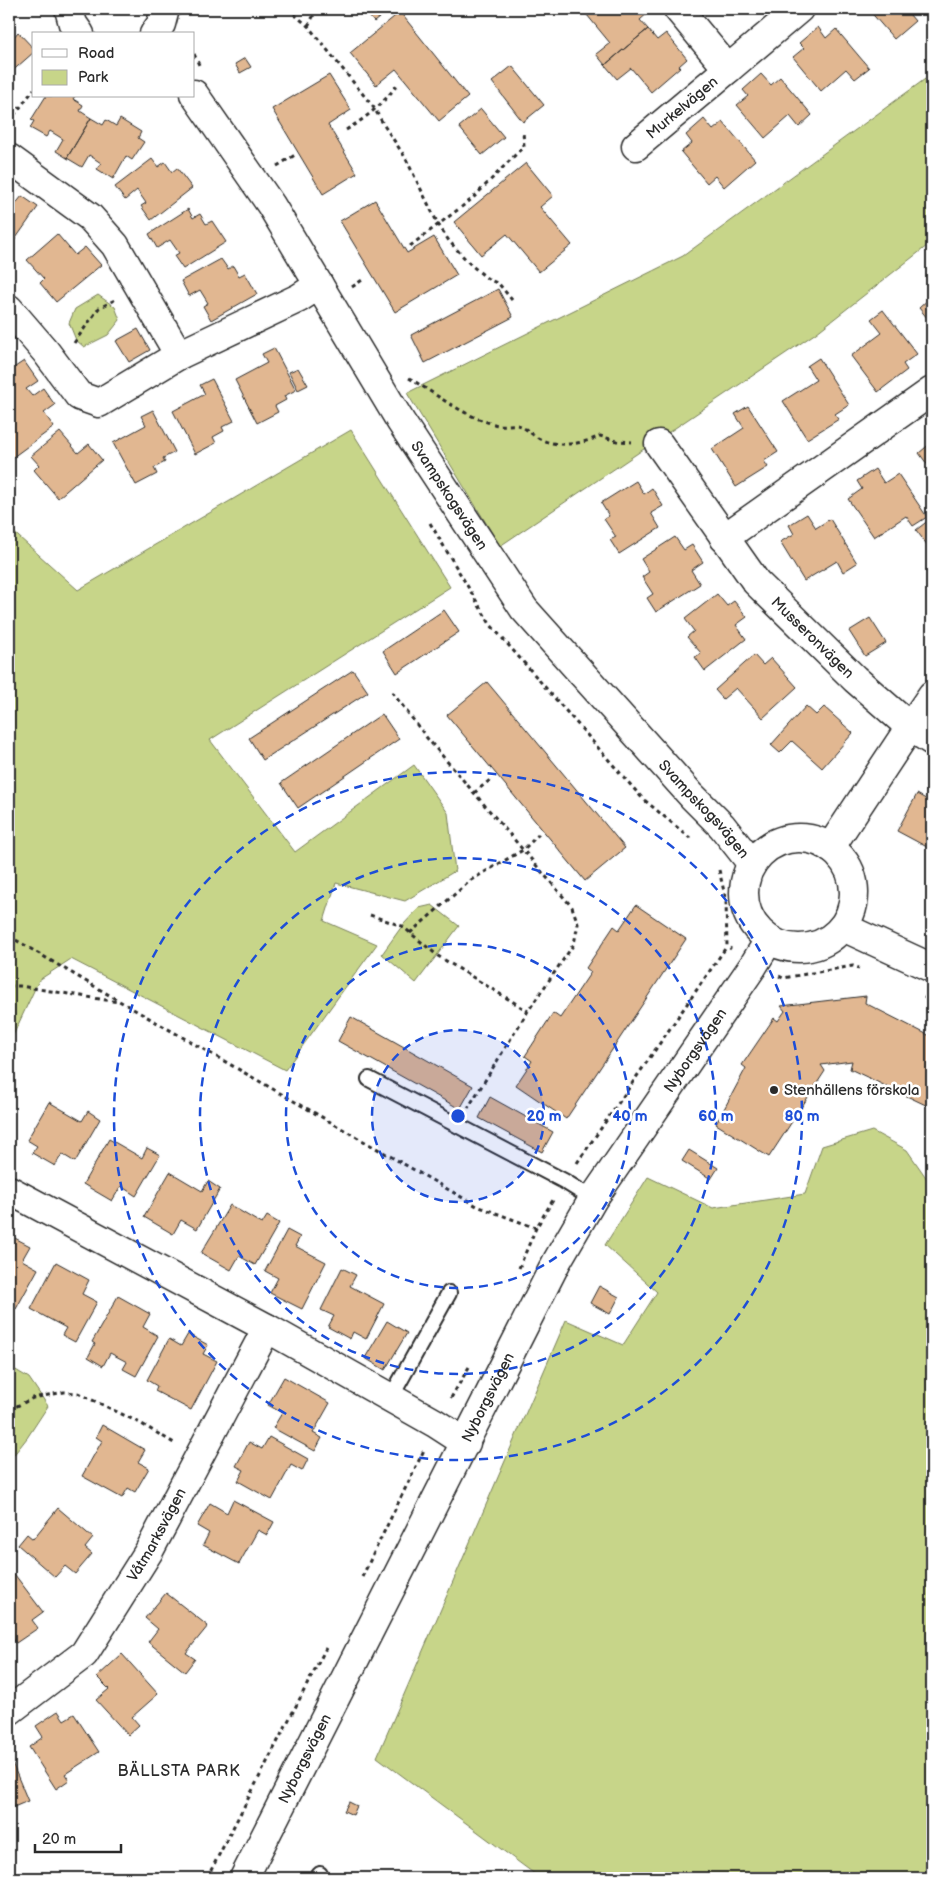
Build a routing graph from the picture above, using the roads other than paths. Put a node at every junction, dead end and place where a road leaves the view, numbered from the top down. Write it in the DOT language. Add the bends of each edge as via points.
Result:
graph roads {
  1 [pos="69,9"];
  2 [pos="165,9"];
  3 [pos="678,9"];
  4 [pos="798,9"];
  5 [pos="79,32"];
  6 [pos="155,32"];
  7 [pos="728,69"];
  8 [pos="195,95"];
  9 [pos="636,146"];
  10 [pos="9,158"];
  11 [pos="319,285"];
  12 [pos="9,309"];
  13 [pos="179,355"];
  14 [pos="932,391"];
  15 [pos="659,444"];
  16 [pos="724,538"];
  17 [pos="932,695"];
  18 [pos="921,734"];
  19 [pos="830,848"];
  20 [pos="752,864"];
  21 [pos="843,927"];
  22 [pos="769,940"];
  23 [pos="932,968"];
  24 [pos="369,1079"];
  25 [pos="9,1190"];
  26 [pos="593,1199"];
  27 [pos="449,1293"];
  28 [pos="267,1328"];
  29 [pos="390,1399"];
  30 [pos="466,1443"];
  31 [pos="9,1711"];
  32 [pos="244,1878"];
  1 -- 5 [label="street"];
  2 -- 6 [label="street"];
  3 -- 7 [label="street, Murkelvägen"];
  4 -- 7 [label="street, Murkelvägen"];
  7 -- 9 [label="street, Murkelvägen"];
  8 -- 11 [label="street, Svampskogsvägen" via="271,205"];
  10 -- 13 [label="street" via="90,217 115,245"];
  11 -- 13 [label="street"];
  11 -- 20 [label="street, Svampskogsvägen" via="401,422 524,609 722,826"];
  12 -- 13 [label="street" via="79,396 98,403"];
  14 -- 16 [label="street"];
  15 -- 16 [label="street, Musseronvägen"];
  16 -- 18 [label="street, Musseronvägen" via="756,582 855,680"];
  17 -- 18 [label="street"];
  18 -- 19 [label="street"];
  19 -- 20 [label="street, Svampskogsvägen" via="812,840 788,839 770,846"];
  19 -- 21 [label="street, Svampskogsvägen" via="849,870 854,888 852,910"];
  20 -- 22 [label="street, Svampskogsvägen" via="745,881 745,906 752,924"];
  21 -- 22 [label="street, Svampskogsvägen" via="825,942 807,948 786,948"];
  21 -- 23 [label="street"];
  22 -- 26 [label="street, Nyborgsvägen"];
  24 -- 26 [label="lane"];
  25 -- 28 [label="street"];
  26 -- 30 [label="street, Nyborgsvägen" via="557,1261"];
  27 -- 29 [label="lane"];
  28 -- 29 [label="street"];
  28 -- 31 [label="street, Våtmarksvägen" via="149,1551 84,1654"];
  29 -- 30 [label="street"];
  30 -- 32 [label="street, Nyborgsvägen"];
}
